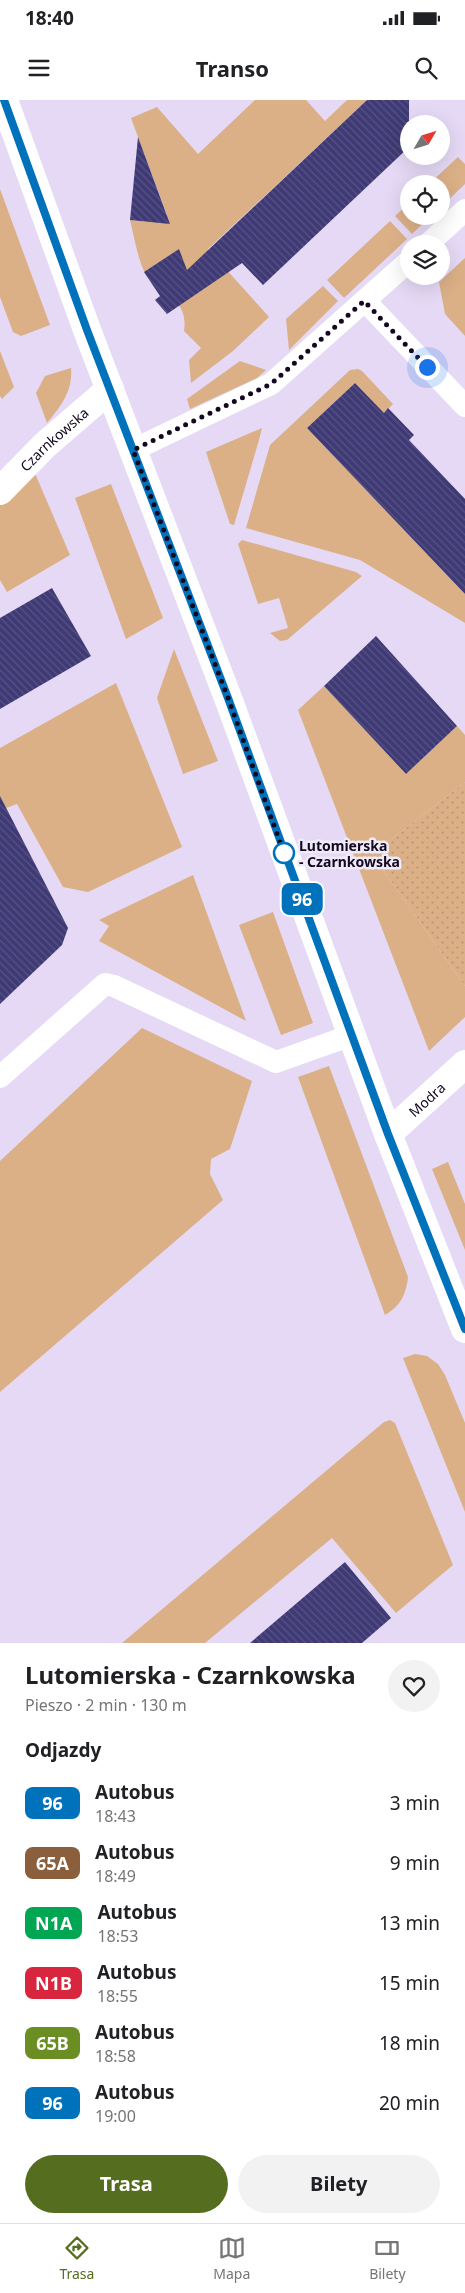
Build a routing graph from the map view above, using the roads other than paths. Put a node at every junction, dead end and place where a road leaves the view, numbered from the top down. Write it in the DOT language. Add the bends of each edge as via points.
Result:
graph roads {
  1 [pos="4,100"];
  2 [pos="465,210"];
  3 [pos="438,235"];
  4 [pos="400,269"];
  5 [pos="364,301"];
  6 [pos="110,389"];
  7 [pos="465,406"];
  8 [pos="133,450"];
  9 [pos="0,491"];
  10 [pos="352,1035"];
  11 [pos="465,1064"];
  12 [pos="0,1078"];
  13 [pos="388,1134"];
  14 [pos="465,1329"];
  1 -- 6 [label="main road"];
  2 -- 3 [label="lane"];
  4 -- 5 [label="lane"];
  5 -- 7 [label="lane"];
  5 -- 8 [label="lane" via="271,384"];
  6 -- 8 [label="main road"];
  6 -- 9 [label="main road, Czarnkowska" via="44,445"];
  8 -- 10 [label="main road"];
  10 -- 12 [label="lane" via="276,1062 105,984"];
  10 -- 13 [label="main road"];
  11 -- 13 [label="main road, Modra"];
  13 -- 14 [label="main road"];
}
